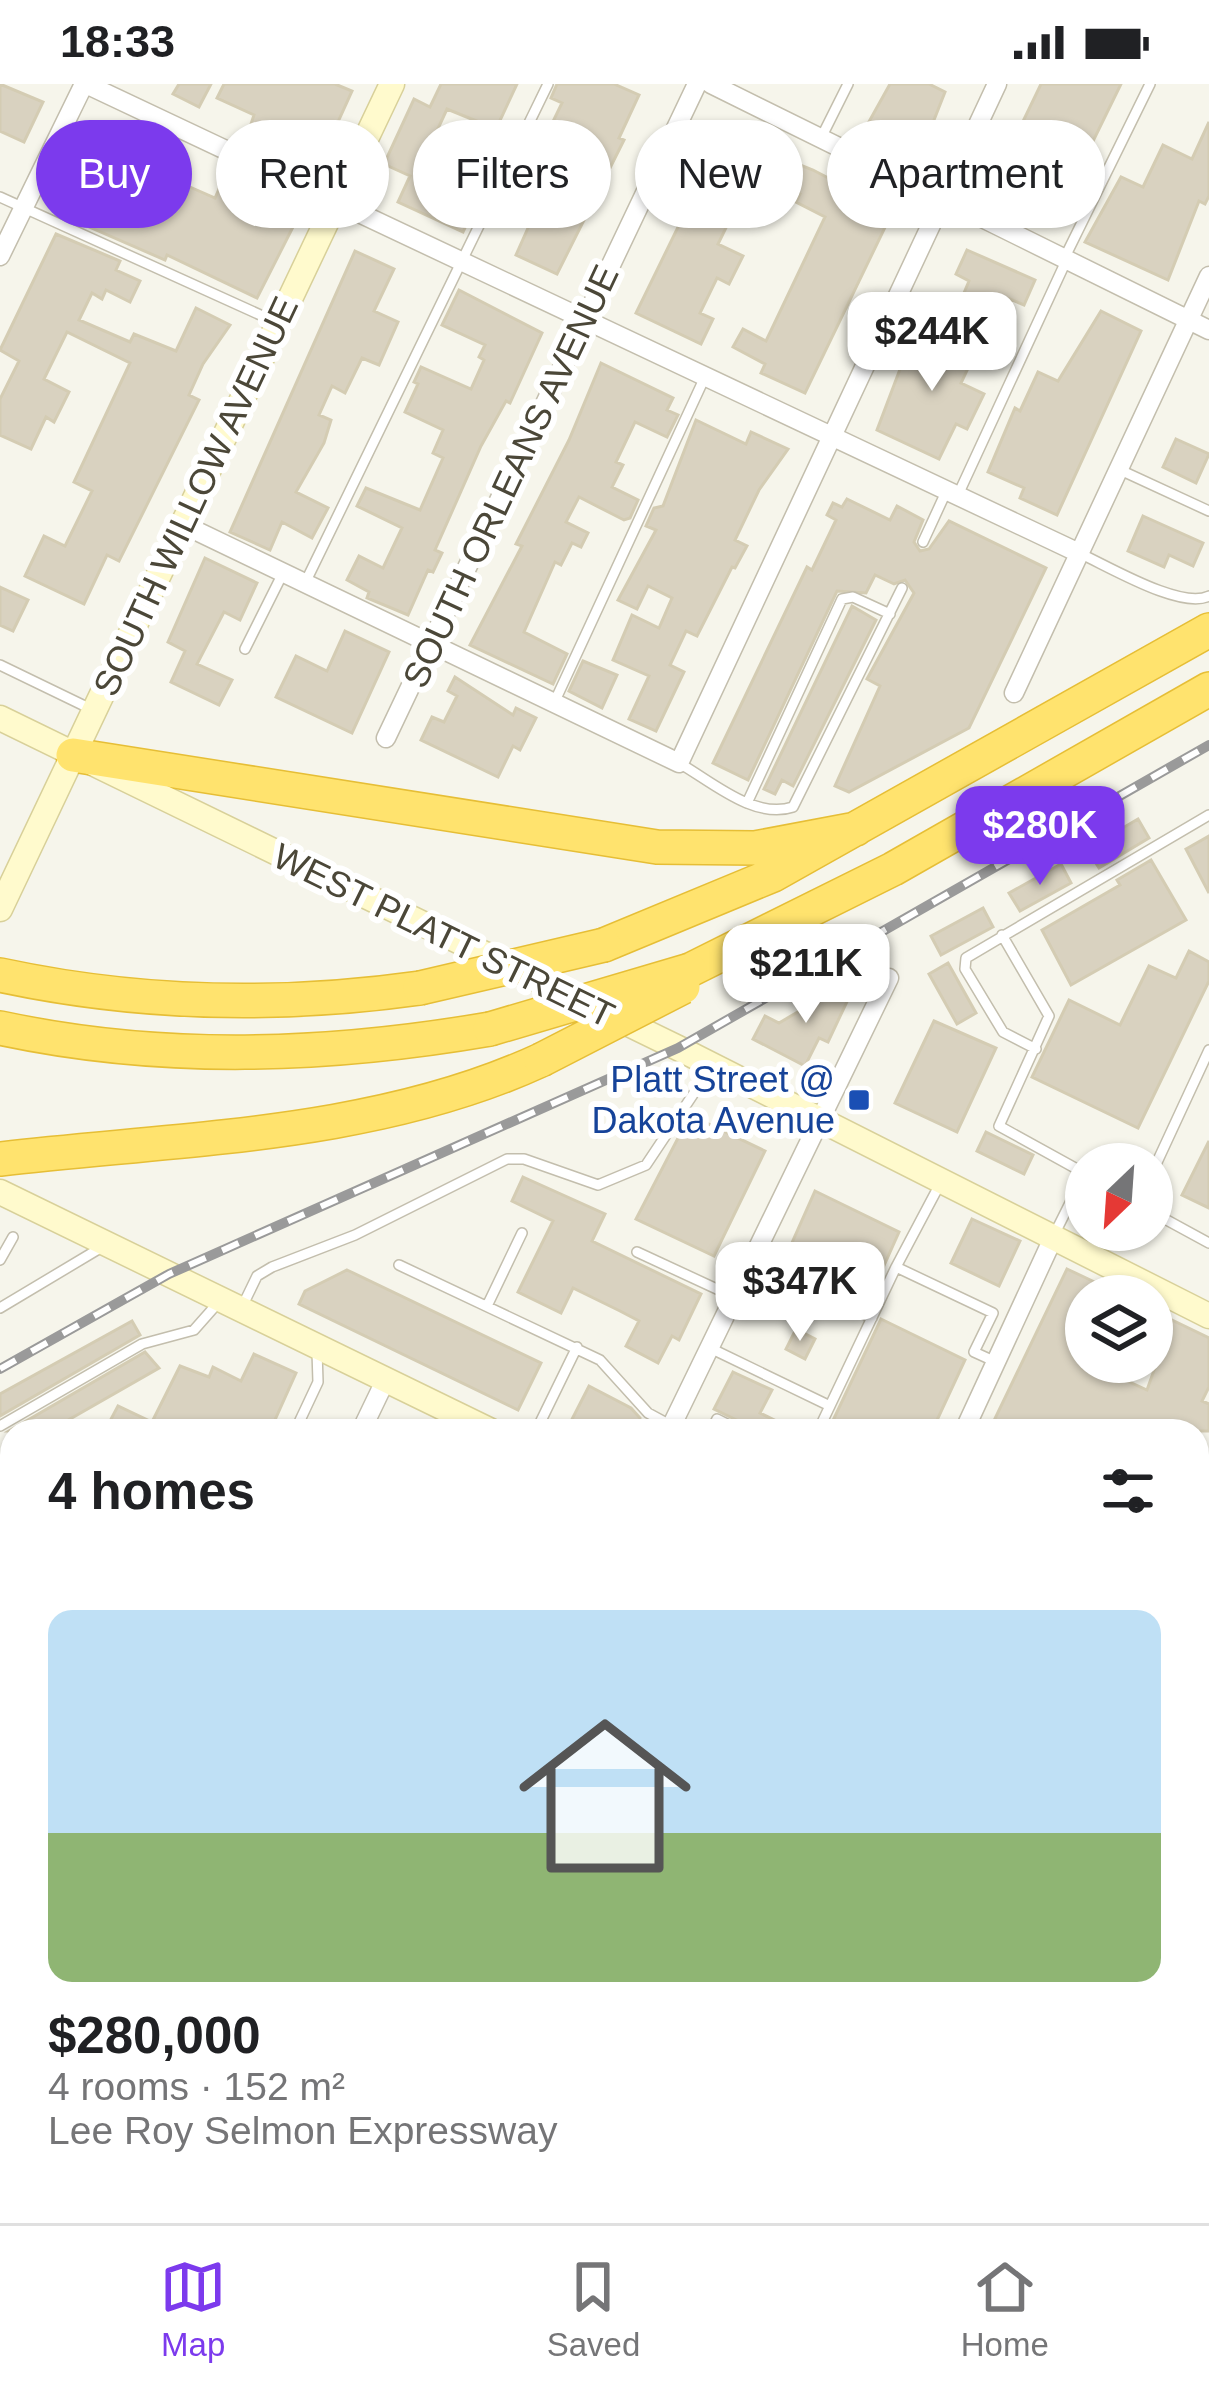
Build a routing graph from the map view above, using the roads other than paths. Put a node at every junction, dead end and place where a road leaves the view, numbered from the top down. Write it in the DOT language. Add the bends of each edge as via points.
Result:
graph roads {
  1 [pos="85,84"];
  2 [pos="390,84"];
  3 [pos="548,84"];
  4 [pos="697,84"];
  5 [pos="711,84"];
  6 [pos="848,84"];
  7 [pos="998,84"];
  8 [pos="1150,84"];
  9 [pos="373,120"];
  10 [pos="981,120"];
  11 [pos="821,138"];
  12 [pos="827,141"];
  13 [pos="216,146"];
  14 [pos="0,197"];
  15 [pos="24,208"];
  16 [pos="323,228"];
  17 [pos="389,228"];
  18 [pos="930,228"];
  19 [pos="1004,228"];
  20 [pos="0,256"];
  21 [pos="1066,259"];
  22 [pos="463,263"];
  23 [pos="1209,276"];
  24 [pos="1188,320"];
  25 [pos="584,321"];
  26 [pos="278,323"];
  27 [pos="1209,330"];
  28 [pos="704,379"];
  29 [pos="830,439"];
  30 [pos="1118,469"];
  31 [pos="951,495"];
  32 [pos="1209,511"];
  33 [pos="182,524"];
  34 [pos="923,542"];
  35 [pos="1078,553"];
  36 [pos="283,572"];
  37 [pos="305,583"];
  38 [pos="902,588"];
  39 [pos="1209,596"];
  40 [pos="890,614"];
  41 [pos="1209,630"];
  42 [pos="430,643"];
  43 [pos="245,649"];
  44 [pos="0,665"];
  45 [pos="1209,689"];
  46 [pos="1014,693"];
  47 [pos="554,703"];
  48 [pos="93,710"];
  49 [pos="0,718"];
  50 [pos="386,738"];
  51 [pos="73,754"];
  52 [pos="679,763"];
  53 [pos="747,802"];
  54 [pos="1209,815"];
  55 [pos="856,830"];
  56 [pos="0,910"];
  57 [pos="1003,934"];
  58 [pos="703,967"];
  59 [pos="0,976"];
  60 [pos="889,977"];
  61 [pos="11,1030"];
  62 [pos="1036,1049"];
  63 [pos="1209,1050"];
  64 [pos="712,1065"];
  65 [pos="819,1120"];
  66 [pos="1166,1143"];
  67 [pos="0,1159"];
  68 [pos="1065,1163"];
  69 [pos="942,1179"];
  70 [pos="0,1192"];
  71 [pos="1065,1213"];
  72 [pos="1173,1223"];
  73 [pos="522,1233"];
  74 [pos="1054,1234"];
  75 [pos="13,1237"];
  76 [pos="1209,1243"];
  77 [pos="106,1244"];
  78 [pos="638,1252"];
  79 [pos="0,1260"];
  80 [pos="752,1260"];
  81 [pos="399,1265"];
  82 [pos="896,1267"];
  83 [pos="734,1297"];
  84 [pos="231,1304"];
  85 [pos="487,1306"];
  86 [pos="0,1308"];
  87 [pos="1209,1316"];
  88 [pos="872,1318"];
  89 [pos="317,1346"];
  90 [pos="578,1347"];
  91 [pos="710,1348"];
  92 [pos="996,1362"];
  93 [pos="386,1379"];
  94 [pos="830,1406"];
  95 [pos="12,1419"];
  96 [pos="301,1419"];
  97 [pos="367,1419"];
  98 [pos="467,1419"];
  99 [pos="542,1419"];
  100 [pos="656,1419"];
  101 [pos="676,1419"];
  102 [pos="824,1419"];
  103 [pos="970,1419"];
  1 -- 13 [label="street"];
  1 -- 15 [label="street"];
  2 -- 9 [label="main road, SOUTH WILLOW AVENUE"];
  3 -- 22 [label="lane"];
  4 -- 25 [label="street, SOUTH ORLEANS AVENUE"];
  5 -- 11 [label="street"];
  6 -- 11 [label="lane"];
  7 -- 10 [label="street"];
  8 -- 21 [label="lane"];
  11 -- 12 [label="street"];
  14 -- 15 [label="lane"];
  15 -- 20 [label="street"];
  15 -- 26 [label="lane"];
  16 -- 26 [label="main road, SOUTH WILLOW AVENUE"];
  17 -- 22 [label="street"];
  18 -- 29 [label="street"];
  19 -- 21 [label="street"];
  21 -- 24 [label="street"];
  21 -- 31 [label="lane"];
  22 -- 25 [label="street"];
  22 -- 37 [label="lane"];
  23 -- 24 [label="street"];
  24 -- 27 [label="street"];
  24 -- 30 [label="street"];
  25 -- 28 [label="street"];
  25 -- 42 [label="street, SOUTH ORLEANS AVENUE"];
  26 -- 33 [label="main road, SOUTH WILLOW AVENUE"];
  28 -- 29 [label="street"];
  28 -- 47 [label="lane"];
  29 -- 31 [label="street"];
  29 -- 52 [label="street"];
  30 -- 32 [label="lane"];
  30 -- 35 [label="street"];
  31 -- 34 [label="lane"];
  31 -- 35 [label="street"];
  33 -- 36 [label="street"];
  33 -- 48 [label="main road, SOUTH WILLOW AVENUE"];
  35 -- 39 [label="lane" via="1188,600"];
  35 -- 46 [label="street"];
  36 -- 37 [label="street"];
  36 -- 43 [label="lane"];
  37 -- 42 [label="street"];
  38 -- 40 [label="lane"];
  40 -- 53 [label="lane" via="799,802 776,811"];
  40 -- 53 [label="lane" via="842,599"];
  41 -- 55 [label="highway"];
  42 -- 47 [label="street"];
  42 -- 50 [label="street, SOUTH ORLEANS AVENUE"];
  44 -- 48 [label="lane"];
  45 -- 58 [label="highway"];
  47 -- 52 [label="street"];
  48 -- 51 [label="main road, SOUTH WILLOW AVENUE"];
  49 -- 51 [label="main road, WEST PLATT STREET"];
  51 -- 55 [label="highway" via="657,848 755,848"];
  51 -- 56 [label="main road, SOUTH WILLOW AVENUE"];
  51 -- 64 [label="main road, WEST PLATT STREET"];
  52 -- 53 [label="lane"];
  54 -- 57 [label="lane"];
  55 -- 59 [label="highway, bridge" via="726,898 604,945 420,988 217,1002"];
  57 -- 62 [label="lane" via="1048,1010"];
  57 -- 62 [label="lane" via="966,958 965,969 1003,1032"];
  58 -- 61 [label="highway, bridge" via="490,1029 375,1046 244,1054"];
  58 -- 67 [label="highway, bridge" via="652,1007 473,1090 390,1111"];
  60 -- 65 [label="street"];
  62 -- 68 [label="lane" via="999,1126"];
  63 -- 66 [label="lane"];
  64 -- 65 [label="main road, WEST PLATT STREET"];
  64 -- 84 [label="lane" via="646,1165 598,1185 507,1159 356,1235 272,1267"];
  65 -- 69 [label="main road, WEST PLATT STREET"];
  65 -- 80 [label="street"];
  69 -- 74 [label="main road, WEST PLATT STREET"];
  69 -- 82 [label="lane"];
  70 -- 77 [label="main road"];
  71 -- 74 [label="lane"];
  72 -- 76 [label="lane"];
  73 -- 85 [label="lane"];
  74 -- 87 [label="main road, WEST PLATT STREET"];
  74 -- 92 [label="street"];
  75 -- 79 [label="lane"];
  77 -- 84 [label="main road"];
  77 -- 86 [label="lane"];
  78 -- 83 [label="lane"];
  80 -- 83 [label="street"];
  80 -- 88 [label="lane"];
  81 -- 85 [label="lane"];
  82 -- 88 [label="lane"];
  82 -- 92 [label="lane" via="993,1312 974,1352"];
  83 -- 91 [label="street"];
  84 -- 89 [label="main road"];
  84 -- 95 [label="lane"];
  85 -- 90 [label="lane"];
  88 -- 94 [label="lane"];
  89 -- 93 [label="main road"];
  89 -- 96 [label="lane" via="318,1382"];
  90 -- 99 [label="lane"];
  90 -- 100 [label="lane" via="621,1377"];
  91 -- 94 [label="lane"];
  91 -- 101 [label="street"];
  92 -- 103 [label="street"];
  93 -- 97 [label="street"];
  93 -- 98 [label="main road"];
  94 -- 102 [label="lane"];
}
